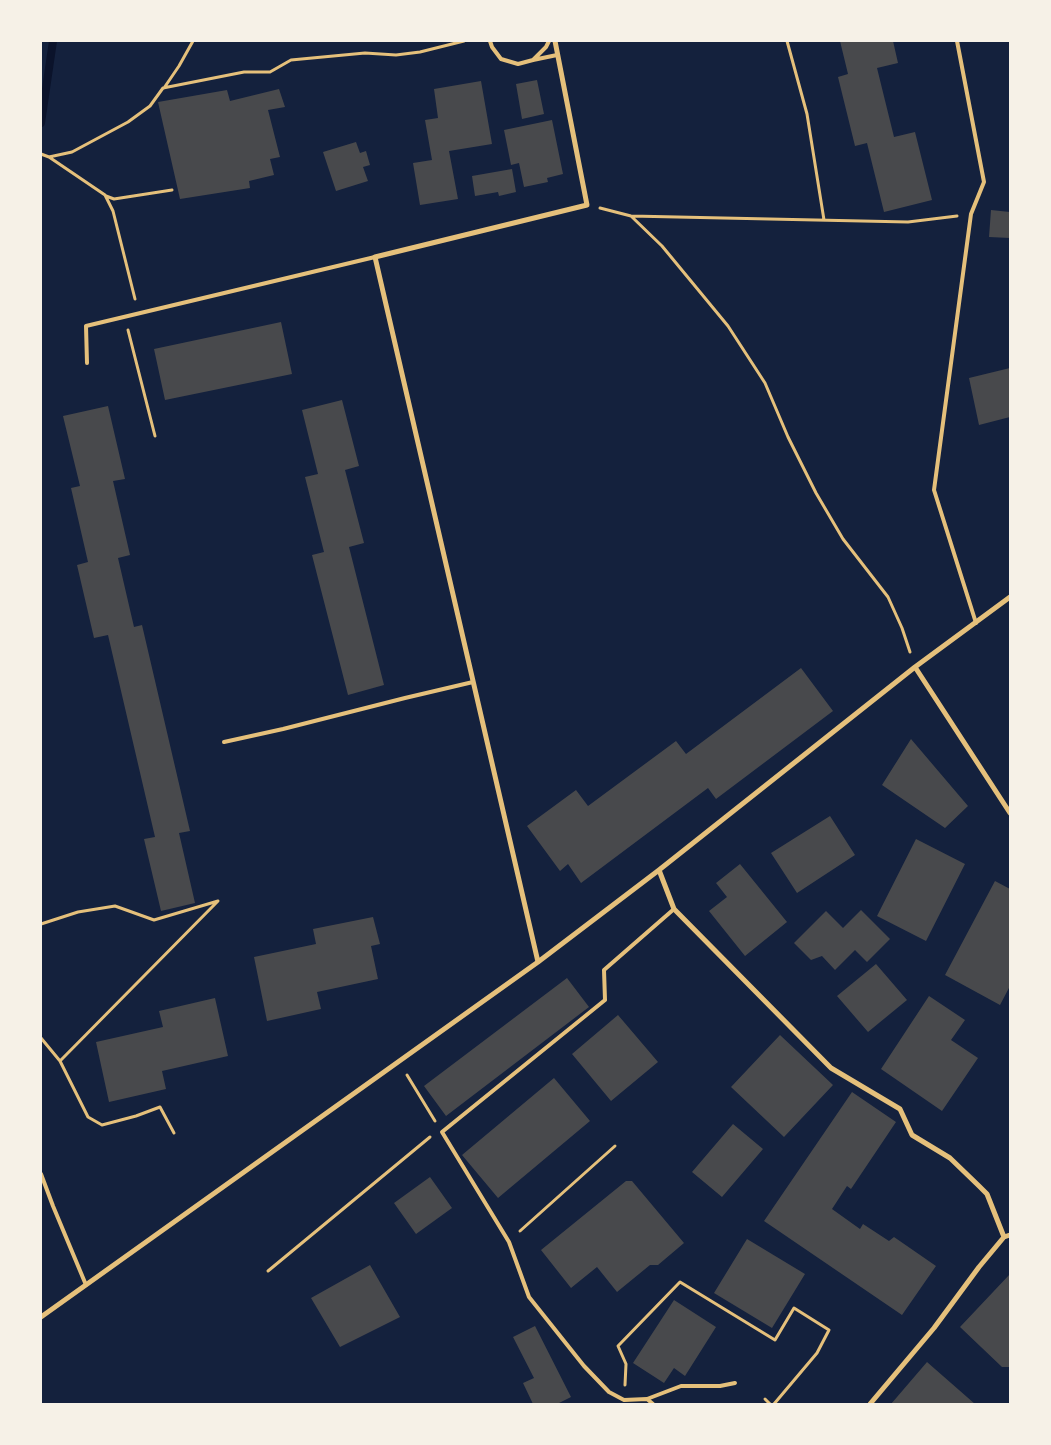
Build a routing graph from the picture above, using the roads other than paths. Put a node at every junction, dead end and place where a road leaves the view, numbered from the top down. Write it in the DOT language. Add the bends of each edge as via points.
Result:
graph roads {
  1 [pos="490,41"];
  2 [pos="549,41"];
  3 [pos="555,41"];
  4 [pos="957,41"];
  5 [pos="557,55"];
  6 [pos="533,60"];
  7 [pos="375,257"];
  8 [pos="87,363"];
  9 [pos="1010,597"];
  10 [pos="976,623"];
  11 [pos="915,668"];
  12 [pos="473,682"];
  13 [pos="224,742"];
  14 [pos="1010,813"];
  15 [pos="659,870"];
  16 [pos="674,909"];
  17 [pos="538,962"];
  18 [pos="41,1174"];
  19 [pos="1007,1236"];
  20 [pos="86,1285"];
  21 [pos="41,1318"];
  22 [pos="735,1384"];
  23 [pos="647,1399"];
  24 [pos="653,1404"];
  25 [pos="870,1404"];
  1 -- 6 [label="lane" via="501,59 518,64"];
  2 -- 6 [label="lane"];
  3 -- 5 [label="street"];
  4 -- 10 [label="lane" via="984,182 971,214 934,490"];
  5 -- 6 [label="lane"];
  5 -- 7 [label="street" via="588,204"];
  7 -- 8 [label="lane" via="86,326"];
  7 -- 12 [label="street"];
  9 -- 10 [label="street"];
  10 -- 11 [label="street"];
  11 -- 14 [label="street"];
  11 -- 15 [label="street"];
  12 -- 13 [label="lane"];
  12 -- 17 [label="street"];
  15 -- 16 [label="street"];
  15 -- 17 [label="street"];
  16 -- 19 [label="street" via="832,1068 900,1109 912,1135 950,1158 979,1186 987,1194"];
  16 -- 23 [label="lane" via="604,970 605,1000 442,1132 509,1242 529,1297 584,1366 610,1392 624,1400"];
  17 -- 20 [label="street"];
  18 -- 20 [label="lane"];
  19 -- 25 [label="street"];
  20 -- 21 [label="street"];
  22 -- 23 [label="lane" via="681,1386"];
  23 -- 24 [label="lane"];
}
